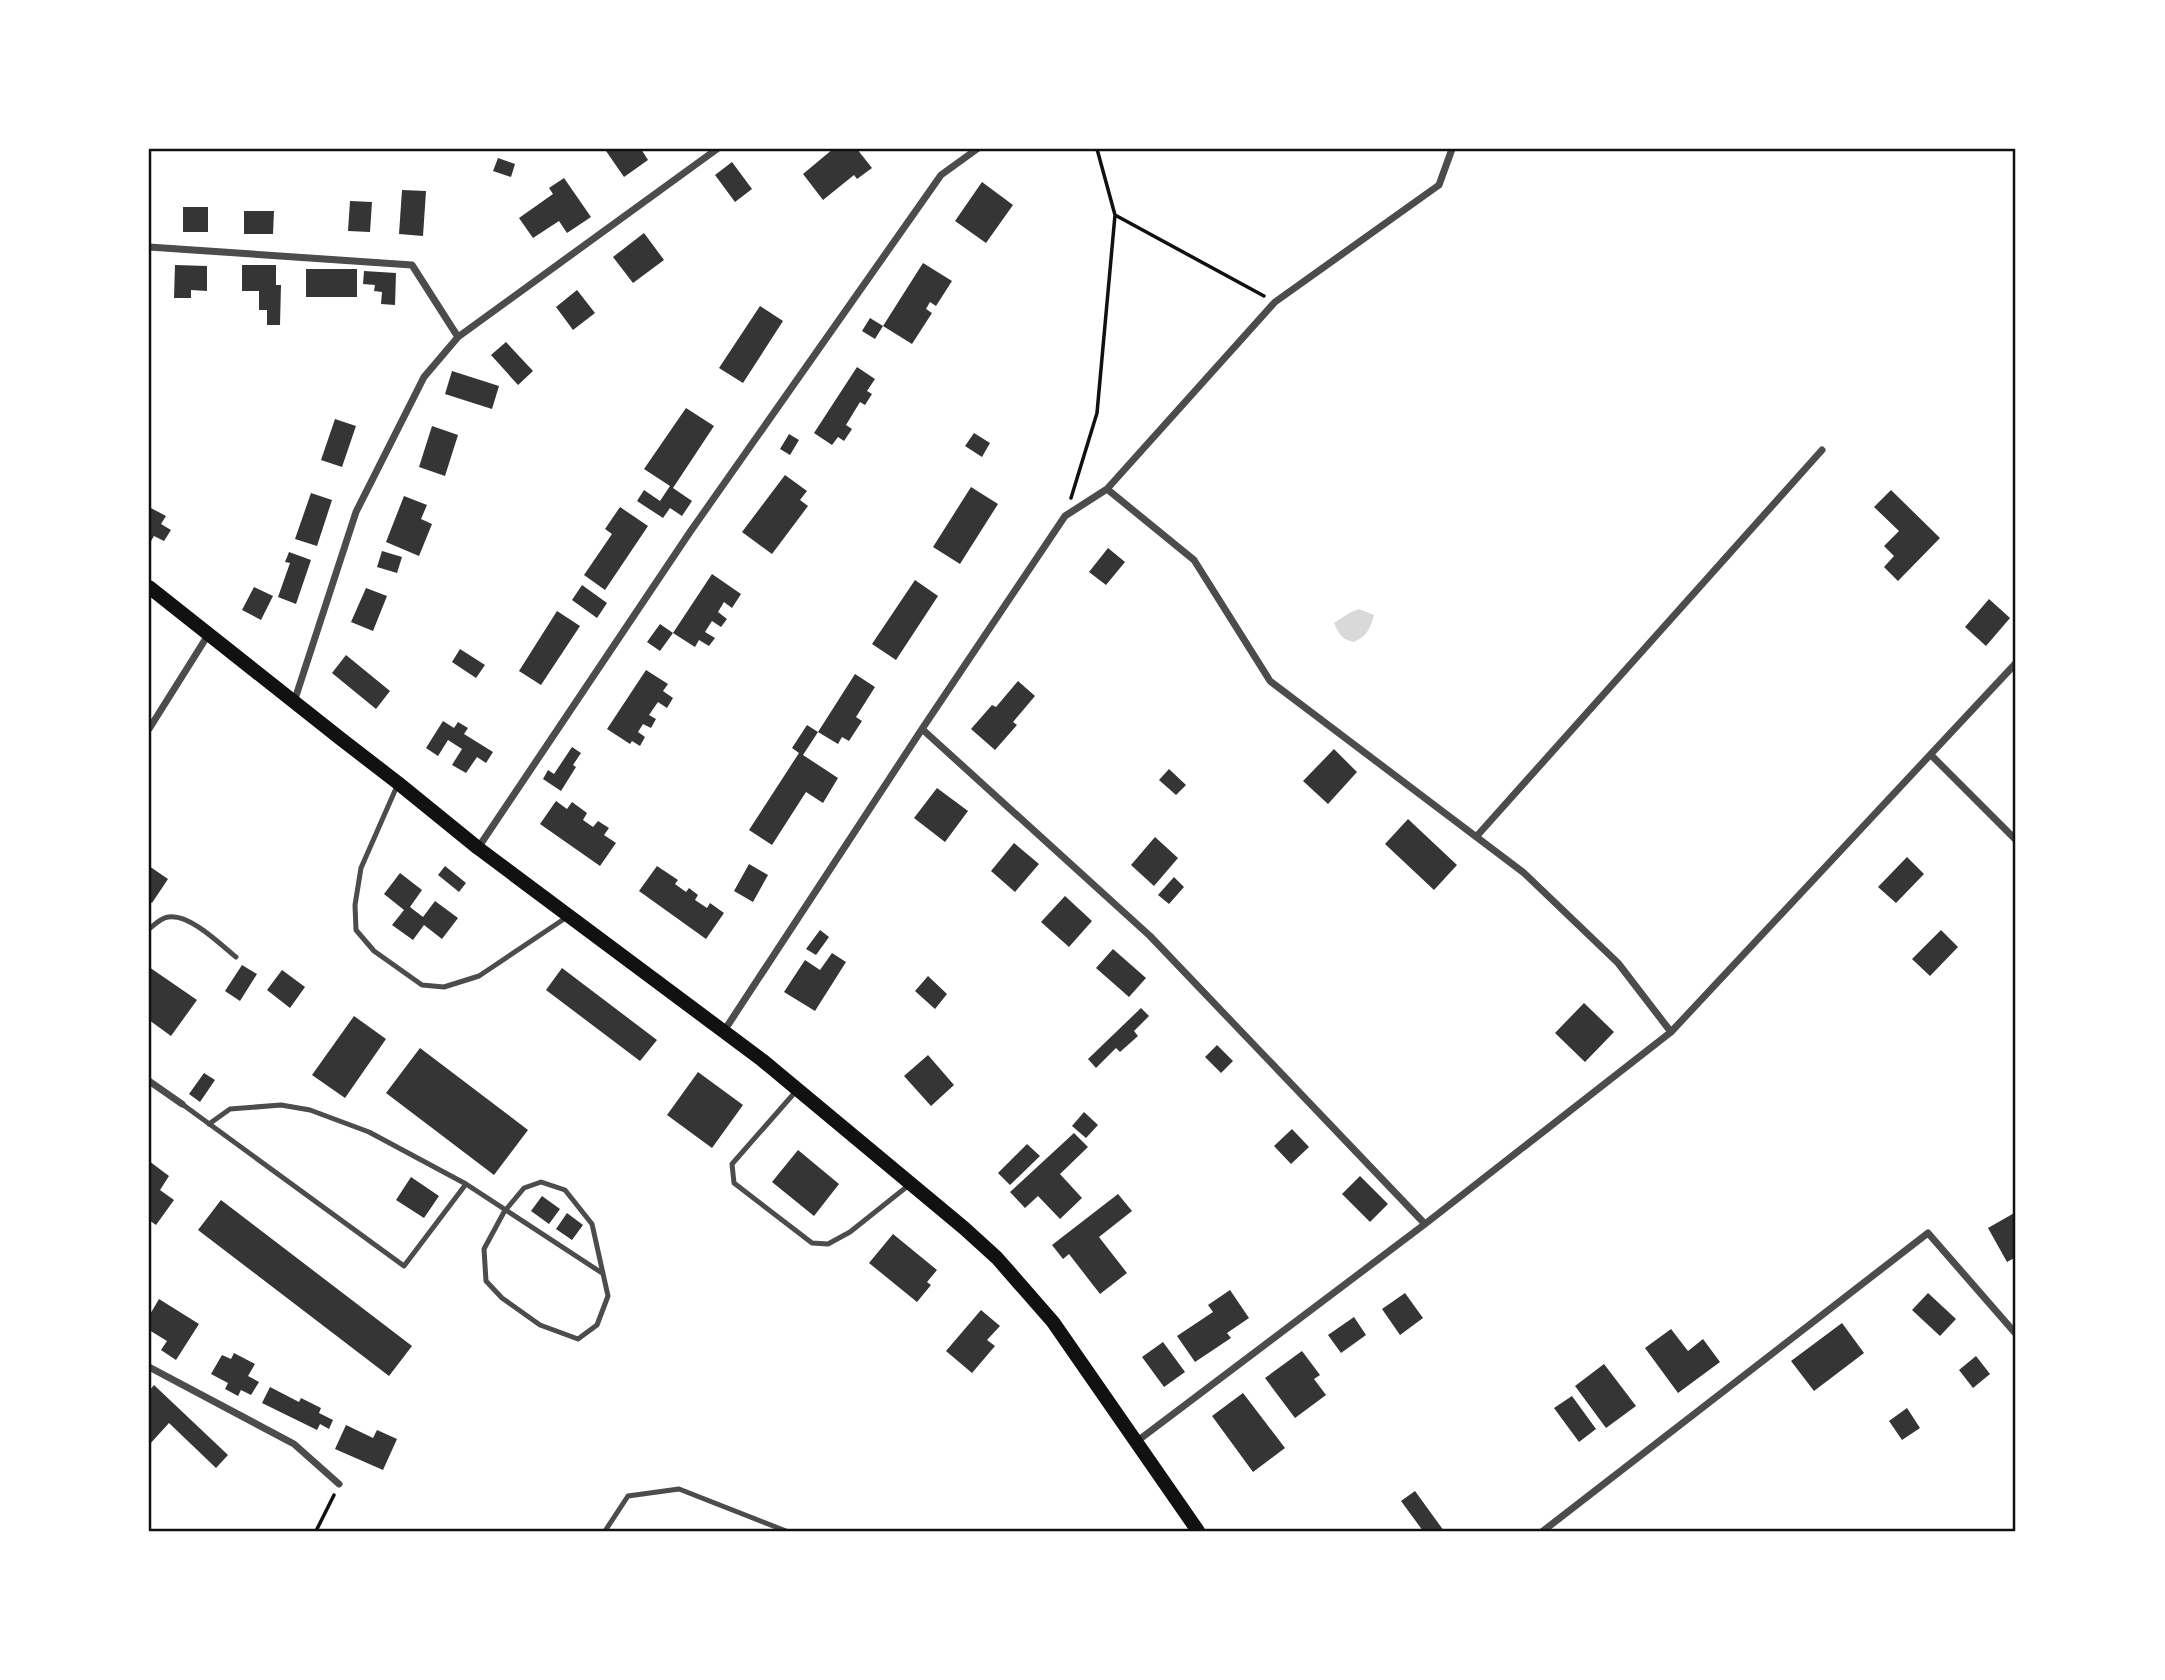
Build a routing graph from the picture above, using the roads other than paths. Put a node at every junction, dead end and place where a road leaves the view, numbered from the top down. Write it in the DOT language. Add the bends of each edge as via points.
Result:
graph roads {
  1 [pos="717,149"];
  2 [pos="977,149"];
  3 [pos="1452,149"];
  4 [pos="149,247"];
  5 [pos="458,337"];
  6 [pos="1822,450"];
  7 [pos="1107,489"];
  8 [pos="149,587"];
  9 [pos="209,634"];
  10 [pos="2016,663"];
  11 [pos="294,702"];
  12 [pos="149,729"];
  13 [pos="922,729"];
  14 [pos="1931,755"];
  15 [pos="398,783"];
  16 [pos="1476,837"];
  17 [pos="2016,840"];
  18 [pos="478,848"];
  19 [pos="568,916"];
  20 [pos="149,929"];
  21 [pos="236,957"];
  22 [pos="724,1031"];
  23 [pos="1671,1032"];
  24 [pos="149,1081"];
  25 [pos="797,1089"];
  26 [pos="182,1104"];
  27 [pos="209,1124"];
  28 [pos="912,1183"];
  29 [pos="466,1184"];
  30 [pos="505,1212"];
  31 [pos="1425,1224"];
  32 [pos="601,1273"];
  33 [pos="2016,1334"];
  34 [pos="149,1367"];
  35 [pos="1136,1442"];
  36 [pos="339,1484"];
  37 [pos="605,1531"];
  38 [pos="786,1531"];
  39 [pos="1198,1531"];
  40 [pos="1543,1531"];
  1 -- 5 [label="street"];
  2 -- 18 [label="street" via="933,186 690,532"];
  3 -- 7 [label="street" via="1439,185 1275,302"];
  4 -- 5 [label="street" via="412,265"];
  5 -- 11 [label="street" via="424,377 356,512"];
  6 -- 16 [label="street"];
  7 -- 13 [label="street" via="1065,516"];
  7 -- 16 [label="street" via="1194,560 1270,681"];
  8 -- 9 [label="main road"];
  9 -- 11 [label="main road"];
  9 -- 12 [label="street"];
  10 -- 14 [label="street"];
  11 -- 15 [label="main road"];
  13 -- 22 [label="street"];
  13 -- 31 [label="street" via="1150,936"];
  14 -- 17 [label="street"];
  14 -- 23 [label="street"];
  15 -- 18 [label="main road"];
  15 -- 19 [label="lane" via="361,868 355,905 356,930 374,951 422,985 444,987 479,976"];
  16 -- 23 [label="street" via="1524,873 1618,963"];
  18 -- 19 [label="main road"];
  19 -- 22 [label="main road"];
  20 -- 21 [label="lane" via="165,917 188,920"];
  22 -- 25 [label="main road"];
  23 -- 31 [label="street"];
  24 -- 26 [label="street"];
  25 -- 28 [label="main road"];
  25 -- 28 [label="lane" via="732,1164 734,1183 812,1243 828,1244"];
  26 -- 27 [label="lane"];
  27 -- 29 [label="lane" via="230,1108 281,1105 310,1110 369,1132"];
  27 -- 29 [label="lane" via="404,1266"];
  28 -- 35 [label="main road" via="1027,1290"];
  29 -- 30 [label="lane"];
  30 -- 32 [label="lane"];
  30 -- 32 [label="lane" via="524,1188 541,1182 565,1191 592,1224"];
  30 -- 32 [label="lane" via="484,1249 486,1281 540,1325 579,1339 597,1325 608,1296"];
  31 -- 35 [label="street"];
  33 -- 40 [label="street" via="1928,1233"];
  34 -- 36 [label="street" via="294,1444"];
  35 -- 39 [label="main road"];
  37 -- 38 [label="lane" via="628,1496 679,1489"];
}
